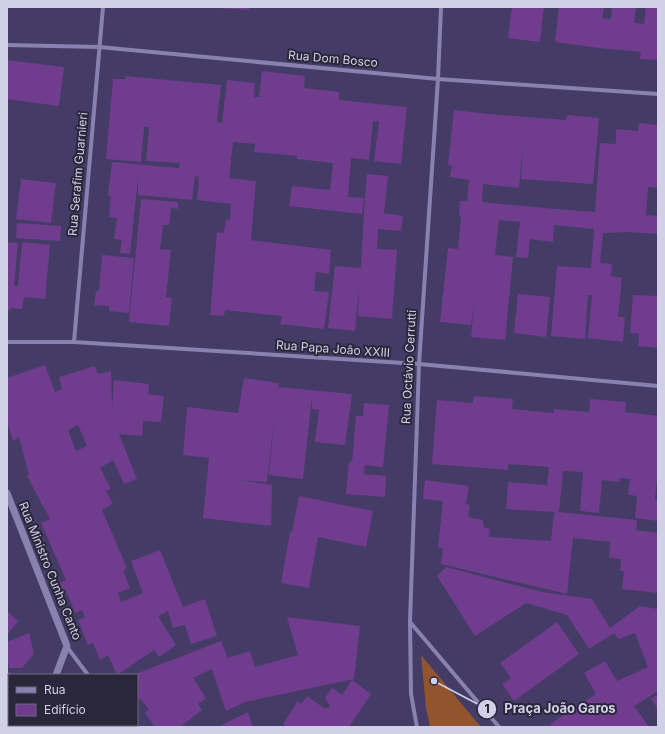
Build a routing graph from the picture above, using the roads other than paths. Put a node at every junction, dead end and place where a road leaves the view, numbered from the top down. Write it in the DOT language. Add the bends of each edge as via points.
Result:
graph roads {
  1 [pos="103,7"];
  2 [pos="441,7"];
  3 [pos="7,45"];
  4 [pos="99,47"];
  5 [pos="438,79"];
  6 [pos="658,94"];
  7 [pos="7,342"];
  8 [pos="74,342"];
  9 [pos="419,364"];
  10 [pos="658,386"];
  11 [pos="7,493"];
  12 [pos="9,502"];
  13 [pos="410,621"];
  14 [pos="67,646"];
  15 [pos="56,674"];
  16 [pos="87,674"];
  17 [pos="417,727"];
  18 [pos="498,727"];
  1 -- 4 [label="street, Rua Serafim Guarnieri"];
  2 -- 5 [label="street, Rua Octávio Cerrutti"];
  3 -- 4 [label="street, Rua Dom Bosco"];
  4 -- 5 [label="street, Rua Dom Bosco"];
  4 -- 8 [label="street, Rua Serafim Guarnieri"];
  5 -- 6 [label="street, Rua Dom Bosco"];
  5 -- 9 [label="street, Rua Octávio Cerrutti"];
  7 -- 8 [label="street, Rua Papa João XXIII"];
  8 -- 9 [label="street, Rua Papa João XXIII"];
  9 -- 10 [label="street, Rua Papa João XXIII"];
  9 -- 13 [label="street, Rua Octávio Cerrutti"];
  11 -- 12 [label="street, Rua Ministro Cunha Canto"];
  12 -- 14 [label="street, Rua Ministro Cunha Canto"];
  13 -- 17 [label="street, Rua Octávio Cerrutti" via="411,694"];
  13 -- 18 [label="street"];
  14 -- 15 [label="street"];
  14 -- 16 [label="street, Rua Ministro Cunha Canto"];
}
